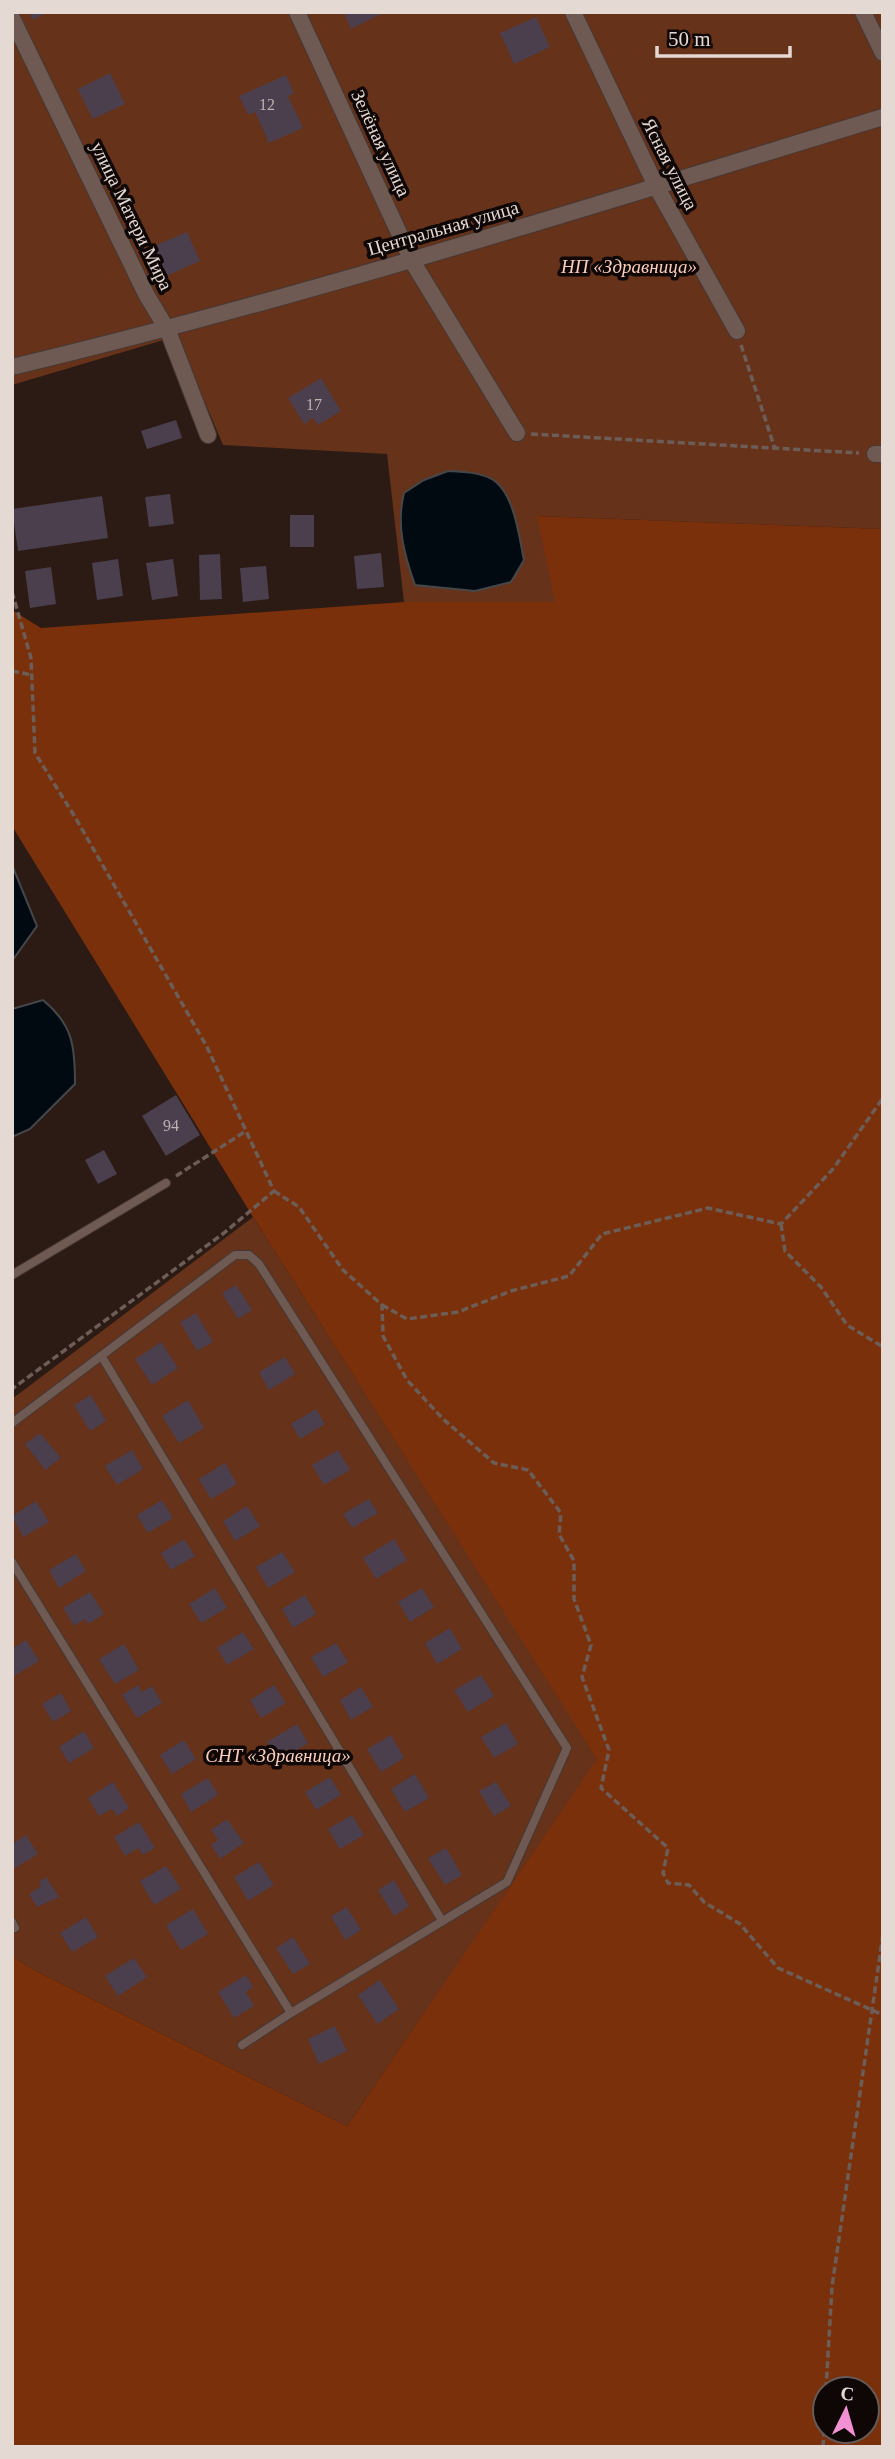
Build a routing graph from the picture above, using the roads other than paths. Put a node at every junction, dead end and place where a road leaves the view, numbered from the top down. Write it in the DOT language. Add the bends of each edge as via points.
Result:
graph roads {
  1 [pos="297,12"];
  2 [pos="573,12"];
  3 [pos="863,12"];
  4 [pos="12,19"];
  5 [pos="883,53"];
  6 [pos="883,117"];
  7 [pos="656,186"];
  8 [pos="412,261"];
  9 [pos="168,331"];
  10 [pos="737,331"];
  11 [pos="12,368"];
  12 [pos="517,433"];
  13 [pos="208,435"];
  14 [pos="166,1183"];
  15 [pos="12,1275"];
  16 [pos="102,1357"];
  17 [pos="12,1423"];
  18 [pos="12,1562"];
  19 [pos="441,1919"];
  20 [pos="291,2013"];
  21 [pos="242,2045"];
  1 -- 8 [label="street, Зелёная улица"];
  2 -- 7 [label="street, Ясная улица"];
  3 -- 5 [label="street"];
  4 -- 9 [label="street, улица Матери Мира"];
  6 -- 7 [label="street, Центральная улица"];
  7 -- 8 [label="street, Центральная улица"];
  7 -- 10 [label="street, Ясная улица"];
  8 -- 9 [label="street, Центральная улица"];
  8 -- 12 [label="street, Зелёная улица"];
  9 -- 11 [label="street, Центральная улица"];
  9 -- 13 [label="street, улица Матери Мира"];
  14 -- 15 [label="lane"];
  16 -- 17 [label="lane"];
  16 -- 19 [label="lane"];
  16 -- 19 [label="lane" via="235,1255 249,1255 567,1748 507,1882"];
  18 -- 20 [label="lane"];
  19 -- 20 [label="lane"];
  20 -- 21 [label="lane"];
}
